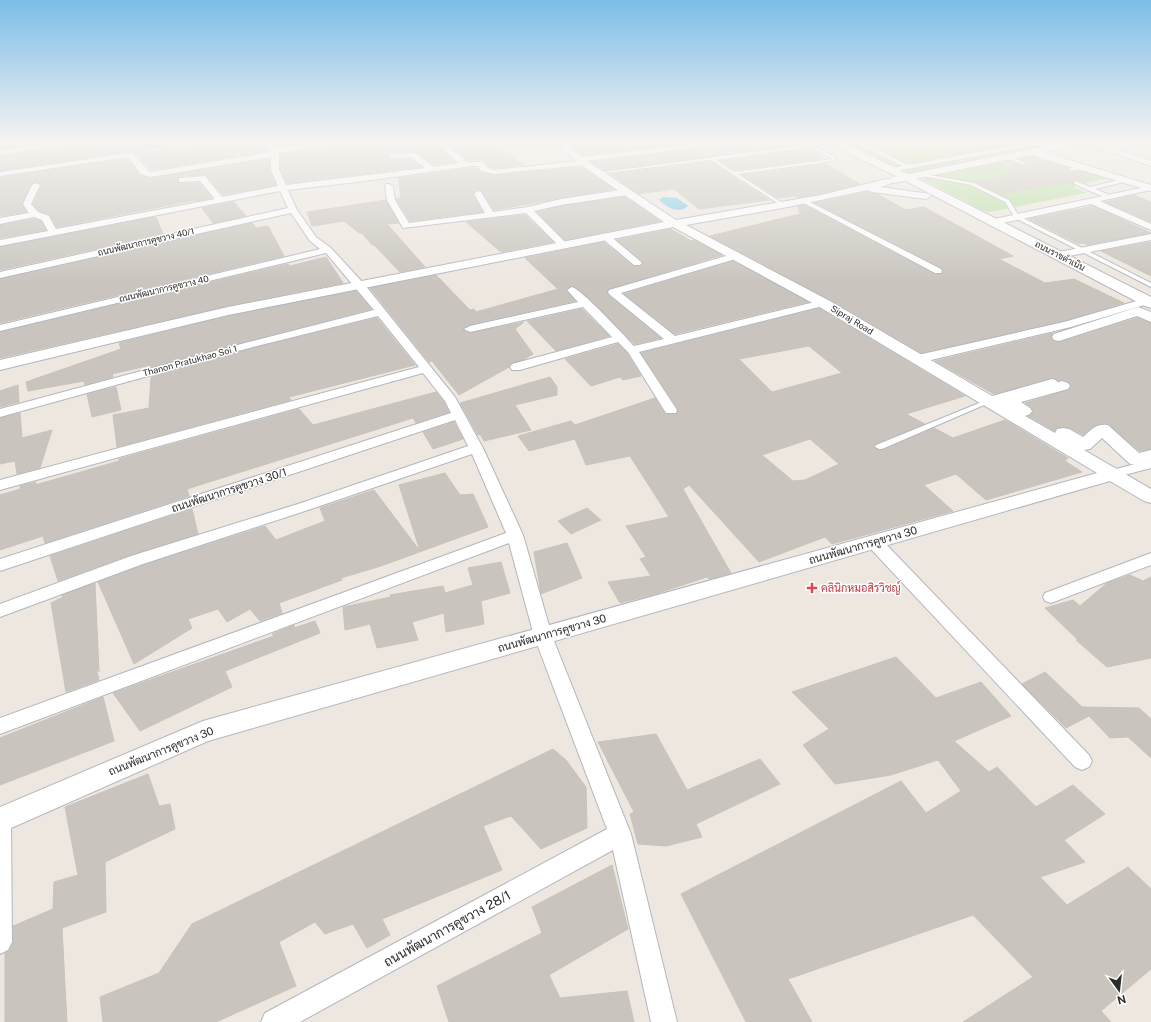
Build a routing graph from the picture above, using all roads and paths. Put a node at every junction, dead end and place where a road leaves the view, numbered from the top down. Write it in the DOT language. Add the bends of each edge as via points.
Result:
graph roads {
  1 [pos="283,188"];
  2 [pos="34,189"];
  3 [pos="211,189"];
  4 [pos="279,189"];
  5 [pos="389,189"];
  6 [pos="622,189"];
  7 [pos="758,189"];
  8 [pos="862,189"];
  9 [pos="876,189"];
  10 [pos="919,189"];
  11 [pos="982,189"];
  12 [pos="1089,189"];
  13 [pos="1139,189"];
  14 [pos="627,192"];
  15 [pos="926,192"];
  16 [pos="478,194"];
  17 [pos="1110,197"];
  18 [pos="220,200"];
  19 [pos="804,201"];
  20 [pos="1092,201"];
  21 [pos="782,205"];
  22 [pos="293,210"];
  23 [pos="528,210"];
  24 [pos="36,214"];
  25 [pos="491,214"];
  26 [pos="1016,217"];
  27 [pos="0,221"];
  28 [pos="672,222"];
  29 [pos="994,222"];
  30 [pos="1151,227"];
  31 [pos="53,232"];
  32 [pos="606,237"];
  33 [pos="1151,237"];
  34 [pos="0,243"];
  35 [pos="563,245"];
  36 [pos="328,250"];
  37 [pos="1082,250"];
  38 [pos="1059,255"];
  39 [pos="736,256"];
  40 [pos="637,263"];
  41 [pos="938,271"];
  42 [pos="0,275"];
  43 [pos="359,285"];
  44 [pos="1151,285"];
  45 [pos="572,290"];
  46 [pos="1149,302"];
  47 [pos="586,303"];
  48 [pos="823,303"];
  49 [pos="381,312"];
  50 [pos="1151,318"];
  51 [pos="0,328"];
  52 [pos="470,328"];
  53 [pos="1059,337"];
  54 [pos="621,338"];
  55 [pos="673,340"];
  56 [pos="632,350"];
  57 [pos="918,359"];
  58 [pos="0,365"];
  59 [pos="516,367"];
  60 [pos="426,369"];
  61 [pos="1057,385"];
  62 [pos="989,401"];
  63 [pos="671,410"];
  64 [pos="0,413"];
  65 [pos="458,415"];
  66 [pos="879,447"];
  67 [pos="476,448"];
  68 [pos="1151,455"];
  69 [pos="1151,464"];
  70 [pos="1113,474"];
  71 [pos="0,485"];
  72 [pos="1151,497"];
  73 [pos="514,535"];
  74 [pos="874,542"];
  75 [pos="1151,559"];
  76 [pos="0,565"];
  77 [pos="1051,597"];
  78 [pos="0,611"];
  79 [pos="543,636"];
  80 [pos="0,726"];
  81 [pos="1082,761"];
  82 [pos="0,820"];
  83 [pos="620,834"];
  84 [pos="0,942"];
  85 [pos="274,1022"];
  86 [pos="664,1022"];
  1 -- 22 [label="street"];
  2 -- 24 [label="street" via="27,204"];
  3 -- 18 [label="street"];
  4 -- 18 [label="street"];
  5 -- 25 [label="street" via="391,200 406,226"];
  6 -- 14 [label="street, Sipraj Road"];
  7 -- 21 [label="lane"];
  8 -- 19 [label="street"];
  9 -- 15 [label="street"];
  10 -- 15 [label="main road, ถนนราขดำเนิน"];
  11 -- 26 [label="lane" via="1007,201"];
  12 -- 17 [label="street"];
  13 -- 17 [label="street"];
  14 -- 23 [label="street"];
  14 -- 28 [label="street, Sipraj Road"];
  15 -- 29 [label="main road, ถนนราขดำเนิน"];
  16 -- 25 [label="street"];
  17 -- 20 [label="street"];
  18 -- 31 [label="street"];
  19 -- 21 [label="street"];
  19 -- 41 [label="street"];
  20 -- 26 [label="street"];
  20 -- 30 [label="street"];
  21 -- 28 [label="street"];
  22 -- 36 [label="street" via="314,239"];
  22 -- 42 [label="street, ถนนพัฒนาการคูขวาง 40/1"];
  23 -- 25 [label="street"];
  23 -- 35 [label="street"];
  24 -- 27 [label="street"];
  24 -- 31 [label="street" via="46,218"];
  26 -- 29 [label="street"];
  26 -- 37 [label="lane"];
  28 -- 32 [label="street"];
  28 -- 39 [label="street, Sipraj Road"];
  29 -- 38 [label="main road, ถนนราขดำเนิน"];
  31 -- 34 [label="street"];
  32 -- 35 [label="street"];
  32 -- 40 [label="street"];
  33 -- 37 [label="street"];
  35 -- 43 [label="street"];
  36 -- 43 [label="street"];
  36 -- 51 [label="street, ถนนพัฒนาการคูขวาง 40"];
  37 -- 38 [label="street"];
  37 -- 44 [label="lane"];
  38 -- 46 [label="main road, ถนนราขดำเนิน"];
  39 -- 48 [label="street, Sipraj Road"];
  39 -- 55 [label="street" via="612,292"];
  43 -- 49 [label="street"];
  43 -- 58 [label="street" via="228,311"];
  45 -- 47 [label="street"];
  46 -- 57 [label="street" via="1067,325"];
  47 -- 52 [label="street"];
  47 -- 54 [label="street"];
  48 -- 55 [label="street"];
  48 -- 57 [label="street, Sipraj Road"];
  49 -- 60 [label="street"];
  49 -- 64 [label="street, Thanon Pratukhao Soi 1"];
  50 -- 53 [label="street" via="1138,311"];
  54 -- 56 [label="street"];
  54 -- 59 [label="street"];
  55 -- 56 [label="street"];
  56 -- 63 [label="street"];
  57 -- 62 [label="street, Sipraj Road"];
  60 -- 65 [label="street" via="451,400"];
  60 -- 71 [label="street"];
  61 -- 62 [label="street"];
  61 -- 68 [label="street" via="1007,401 1084,445 1102,429 1136,460"];
  62 -- 66 [label="lane"];
  62 -- 70 [label="street, Sipraj Road"];
  65 -- 67 [label="street"];
  65 -- 76 [label="street, ถนนพัฒนาการคูขวาง 30/1"];
  67 -- 73 [label="street"];
  67 -- 78 [label="street" via="137,560"];
  69 -- 70 [label="street"];
  70 -- 72 [label="street, Sipraj Road"];
  70 -- 74 [label="street, ถนนพัฒนาการคูขวาง 30"];
  73 -- 79 [label="street"];
  73 -- 80 [label="street"];
  74 -- 79 [label="street, ถนนพัฒนาการคูขวาง 30"];
  74 -- 81 [label="street"];
  75 -- 77 [label="street"];
  79 -- 82 [label="street, ถนนพัฒนาการคูขวาง 30" via="203,732"];
  79 -- 83 [label="street"];
  82 -- 84 [label="street"];
  83 -- 85 [label="street, ถนนพัฒนาการคูขวาง 28/1"];
  83 -- 86 [label="street"];
}
